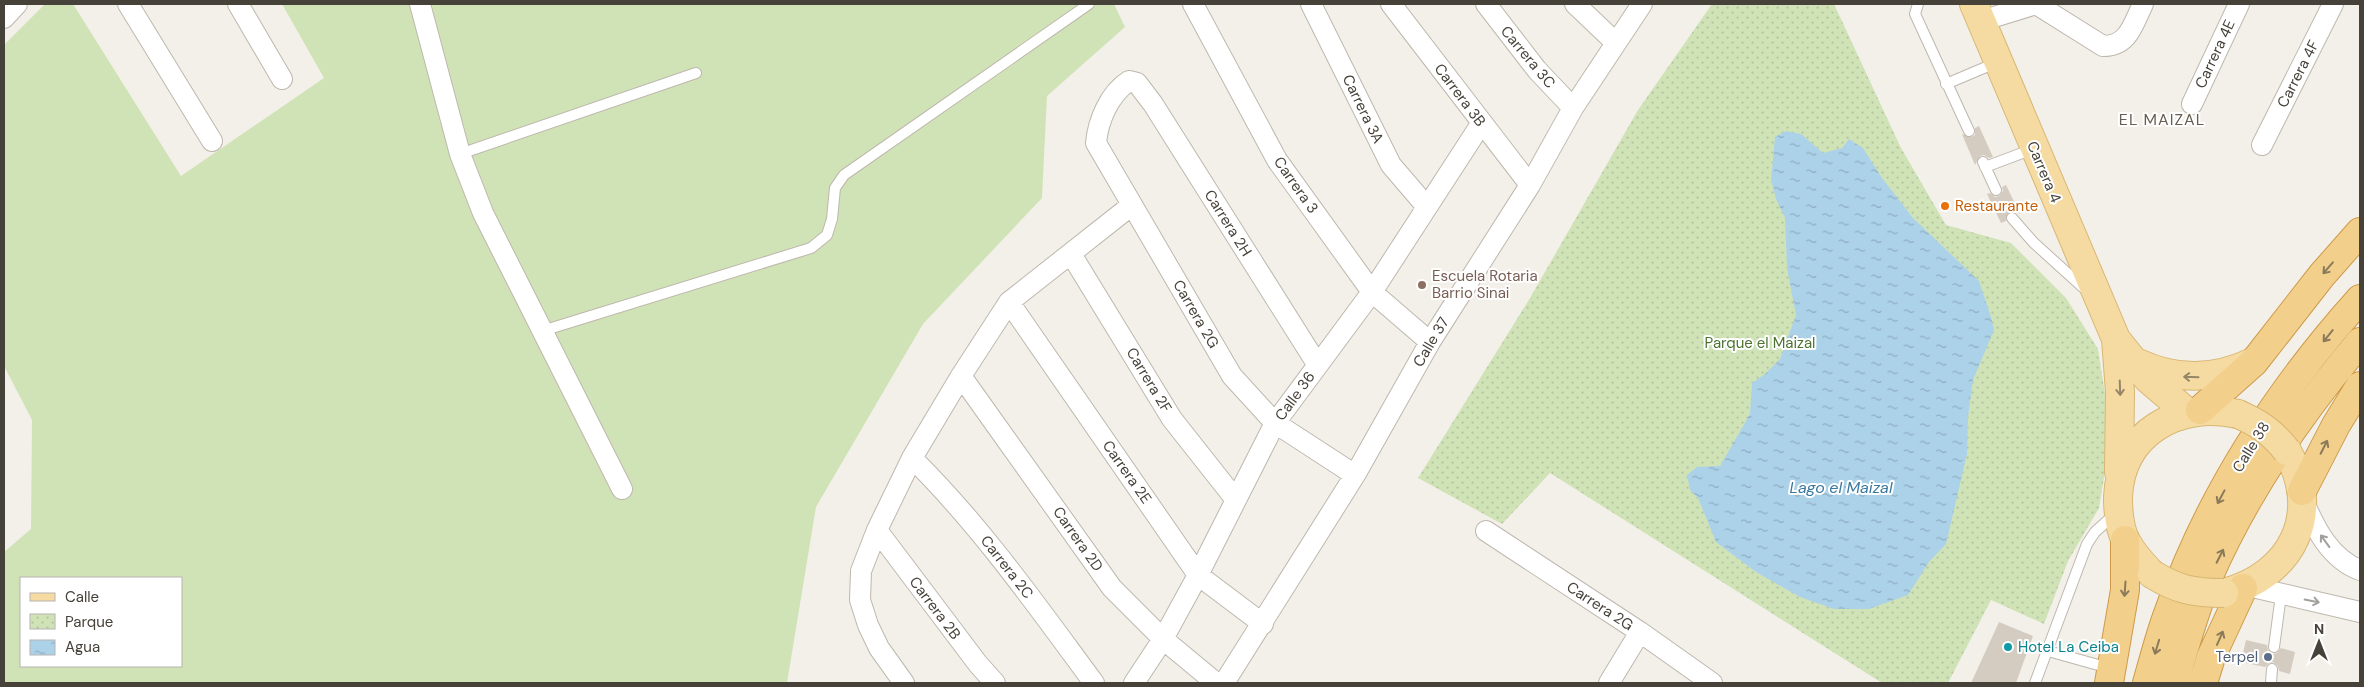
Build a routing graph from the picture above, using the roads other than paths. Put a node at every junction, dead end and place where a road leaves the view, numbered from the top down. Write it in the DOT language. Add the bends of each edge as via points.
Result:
graph roads {
  1 [pos="17,4"];
  2 [pos="128,4"];
  3 [pos="238,4"];
  4 [pos="420,4"];
  5 [pos="1089,4"];
  6 [pos="1193,4"];
  7 [pos="1311,4"];
  8 [pos="1391,4"];
  9 [pos="1486,4"];
  10 [pos="1575,4"];
  11 [pos="1642,4"];
  12 [pos="1918,4"];
  13 [pos="2036,4"];
  14 [pos="2143,4"];
  15 [pos="2239,4"];
  16 [pos="2333,4"];
  17 [pos="1978,12"];
  18 [pos="4,18"];
  19 [pos="1616,43"];
  20 [pos="1998,62"];
  21 [pos="696,73"];
  22 [pos="282,79"];
  23 [pos="1137,83"];
  24 [pos="1946,84"];
  25 [pos="2192,104"];
  26 [pos="1574,108"];
  27 [pos="1482,124"];
  28 [pos="1969,131"];
  29 [pos="212,141"];
  30 [pos="2262,145"];
  31 [pos="2034,148"];
  32 [pos="460,154"];
  33 [pos="1530,185"];
  34 [pos="1996,190"];
  35 [pos="1132,205"];
  36 [pos="1426,207"];
  37 [pos="2012,218"];
  38 [pos="2360,232"];
  39 [pos="1071,254"];
  40 [pos="1372,292"];
  41 [pos="2360,299"];
  42 [pos="1010,302"];
  43 [pos="2100,303"];
  44 [pos="542,331"];
  45 [pos="1430,342"];
  46 [pos="2360,342"];
  47 [pos="2123,349"];
  48 [pos="2254,362"];
  49 [pos="1317,364"];
  50 [pos="961,376"];
  51 [pos="2360,386"];
  52 [pos="2194,411"];
  53 [pos="1275,423"];
  54 [pos="912,458"];
  55 [pos="1355,475"];
  56 [pos="2119,484"];
  57 [pos="622,489"];
  58 [pos="2303,496"];
  59 [pos="1236,500"];
  60 [pos="2118,512"];
  61 [pos="877,530"];
  62 [pos="1486,531"];
  63 [pos="2125,540"];
  64 [pos="2360,570"];
  65 [pos="1198,576"];
  66 [pos="2238,589"];
  67 [pos="2281,595"];
  68 [pos="2360,612"];
  69 [pos="2181,614"];
  70 [pos="1263,624"];
  71 [pos="1640,632"];
  72 [pos="1163,638"];
  73 [pos="2274,647"];
  74 [pos="2048,651"];
  75 [pos="2272,669"];
  76 [pos="2111,676"];
  77 [pos="904,683"];
  78 [pos="995,683"];
  79 [pos="1094,683"];
  80 [pos="1134,683"];
  81 [pos="1216,683"];
  82 [pos="1224,683"];
  83 [pos="1609,683"];
  84 [pos="1712,683"];
  85 [pos="2035,683"];
  86 [pos="2147,683"];
  87 [pos="2174,683"];
  88 [pos="2203,683"];
  89 [pos="2271,683"];
  1 -- 18 [label="street"];
  2 -- 29 [label="street"];
  3 -- 22 [label="street"];
  4 -- 32 [label="street"];
  5 -- 44 [label="lane" via="844,175 835,188 827,235 811,248"];
  6 -- 40 [label="street, Carrera 3" via="1277,160"];
  7 -- 36 [label="street, Carrera 3A" via="1391,165"];
  8 -- 27 [label="street, Carrera 3B"];
  9 -- 26 [label="street, Carrera 3C" via="1537,70"];
  10 -- 19 [label="street"];
  11 -- 19 [label="street, Calle 37"];
  12 -- 24 [label="lane" via="1916,14"];
  13 -- 14 [label="street" via="2103,46 2114,46 2123,42"];
  13 -- 17 [label="street"];
  15 -- 25 [label="street, Carrera 4E"];
  16 -- 30 [label="street, Carrera 4F"];
  17 -- 20 [label="main road, Carrera 4"];
  19 -- 26 [label="street, Calle 37"];
  20 -- 24 [label="lane"];
  20 -- 31 [label="main road, Carrera 4"];
  21 -- 32 [label="lane"];
  23 -- 35 [label="street, Carrera 2G" via="1129,81 1123,85 1104,112 1096,143"];
  23 -- 49 [label="street, Carrera 2H"];
  24 -- 28 [label="lane"];
  26 -- 33 [label="street, Calle 37"];
  27 -- 33 [label="street, Carrera 3B"];
  27 -- 36 [label="street, Calle 36"];
  31 -- 34 [label="lane" via="1984,165"];
  31 -- 43 [label="main road, Carrera 4"];
  32 -- 44 [label="street" via="484,213"];
  33 -- 45 [label="street, Calle 37"];
  35 -- 39 [label="street"];
  35 -- 53 [label="street, Carrera 2G" via="1232,376"];
  36 -- 40 [label="street, Calle 36"];
  37 -- 43 [label="lane" via="2034,244"];
  38 -- 48 [label="highway, one-way"];
  39 -- 42 [label="street"];
  39 -- 59 [label="street, Carrera 2F" via="1172,419"];
  40 -- 45 [label="street, Carrera 3"];
  40 -- 49 [label="street, Calle 36"];
  41 -- 69 [label="highway, Calle 38, one-way" via="2309,360 2252,442 2200,537"];
  42 -- 50 [label="street"];
  42 -- 65 [label="street, Carrera 2E"];
  43 -- 47 [label="main road, Carrera 4"];
  44 -- 57 [label="street"];
  45 -- 55 [label="street, Calle 37"];
  69 -- 46 [label="highway, Calle 38, one-way" via="2209,577 2272,460"];
  48 -- 47 [label="main road, one-way" via="2228,373 2192,378 2171,375"];
  47 -- 52 [label="main road, Carrera 4" via="2160,391"];
  47 -- 56 [label="main road, Carrera 4, one-way"];
  48 -- 52 [label="highway"];
  49 -- 53 [label="street, Calle 36"];
  50 -- 54 [label="street"];
  50 -- 72 [label="street, Carrera 2D" via="1112,588"];
  58 -- 51 [label="highway, one-way" via="2336,425"];
  52 -- 56 [label="main road" via="2168,420 2145,436 2125,464"];
  52 -- 58 [label="main road, bridge" via="2220,410 2258,422 2287,451 2297,470"];
  53 -- 55 [label="street, Carrera 2G"];
  53 -- 59 [label="street, Calle 36"];
  54 -- 61 [label="street"];
  54 -- 79 [label="street, Carrera 2C" via="948,493 980,532"];
  55 -- 70 [label="street, Calle 37"];
  56 -- 60 [label="main road, Carrera 4"];
  64 -- 58 [label="street, one-way" via="2331,550 2314,525"];
  58 -- 66 [label="main road" via="2299,527 2288,551 2271,572"];
  59 -- 65 [label="street, Calle 36"];
  60 -- 63 [label="main road, Carrera 4"];
  60 -- 74 [label="lane" via="2095,532 2087,544"];
  61 -- 77 [label="street" via="861,571 860,600 879,648"];
  61 -- 78 [label="street, Carrera 2B"];
  62 -- 71 [label="street, Carrera 2G"];
  63 -- 66 [label="main road, Carrera 4, bridge" via="2152,574 2174,587 2199,593"];
  63 -- 76 [label="highway, one-way" via="2125,590"];
  65 -- 70 [label="street, Carrera 2E"];
  65 -- 72 [label="street, Calle 36"];
  66 -- 67 [label="street"];
  88 -- 66 [label="highway, one-way"];
  67 -- 68 [label="street, one-way"];
  67 -- 73 [label="lane"];
  69 -- 86 [label="highway, one-way"];
  69 -- 87 [label="highway"];
  70 -- 82 [label="street, Calle 37"];
  71 -- 83 [label="street"];
  71 -- 84 [label="street, Carrera 2G"];
  72 -- 80 [label="street, Calle 36"];
  72 -- 81 [label="street, Carrera 2D"];
  74 -- 76 [label="lane"];
  74 -- 85 [label="lane"];
  75 -- 89 [label="lane"];
}
